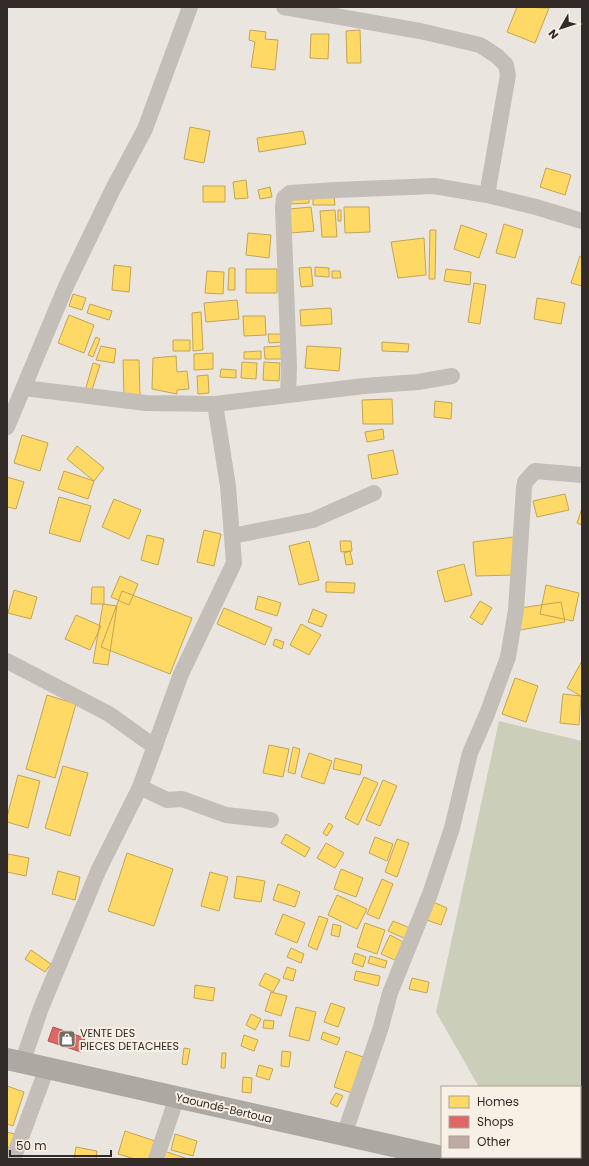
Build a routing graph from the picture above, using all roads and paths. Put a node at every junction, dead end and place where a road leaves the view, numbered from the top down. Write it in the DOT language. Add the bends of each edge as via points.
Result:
graph roads {
  1 [pos="190,7"];
  2 [pos="284,7"];
  3 [pos="487,195"];
  4 [pos="582,221"];
  5 [pos="452,376"];
  6 [pos="24,388"];
  7 [pos="288,395"];
  8 [pos="215,404"];
  9 [pos="7,427"];
  10 [pos="582,475"];
  11 [pos="374,493"];
  12 [pos="232,536"];
  13 [pos="7,661"];
  14 [pos="155,747"];
  15 [pos="140,787"];
  16 [pos="271,820"];
  17 [pos="15,1061"];
  18 [pos="47,1068"];
  19 [pos="177,1097"];
  20 [pos="344,1135"];
  21 [pos="441,1157"];
  22 [pos="13,1159"];
  23 [pos="156,1159"];
  1 -- 6 [label="street" via="145,129 66,284"];
  2 -- 3 [label="street" via="420,31 480,45 497,56 506,65 508,75"];
  3 -- 4 [label="street"];
  3 -- 7 [label="street" via="434,186 313,192 290,194 284,198"];
  5 -- 7 [label="street" via="418,382"];
  6 -- 8 [label="street" via="146,403"];
  6 -- 9 [label="street"];
  7 -- 8 [label="street"];
  8 -- 12 [label="street" via="228,486"];
  10 -- 20 [label="street" via="536,471 525,482 516,610 508,657 470,753 452,828 430,894 390,993"];
  11 -- 12 [label="street" via="313,520"];
  12 -- 14 [label="street" via="234,563 181,674"];
  13 -- 14 [label="street" via="110,714"];
  14 -- 15 [label="street"];
  15 -- 16 [label="street" via="167,800 182,799 226,815"];
  15 -- 17 [label="street" via="99,869 41,1008"];
  17 -- 18 [label="highway, Yaoundé-Bertoua"];
  18 -- 19 [label="highway, Yaoundé-Bertoua"];
  18 -- 22 [label="street"];
  19 -- 20 [label="highway, Yaoundé-Bertoua"];
  19 -- 23 [label="street"];
  20 -- 21 [label="highway, Yaoundé-Bertoua"];
}
